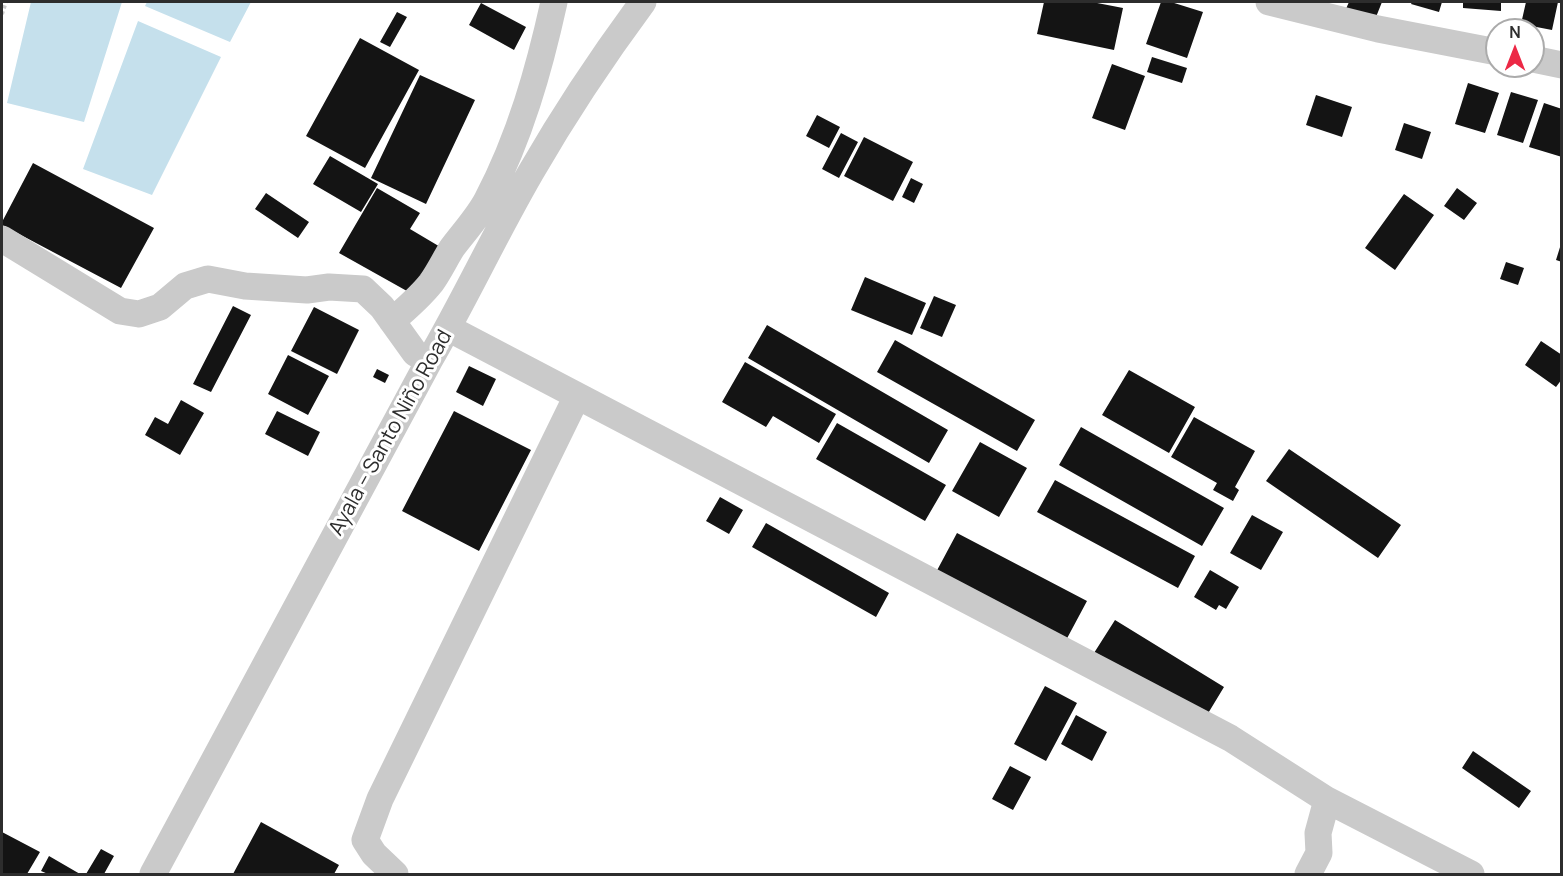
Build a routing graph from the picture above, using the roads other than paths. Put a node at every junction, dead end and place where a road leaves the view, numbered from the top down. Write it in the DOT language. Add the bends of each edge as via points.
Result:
graph roads {
  1 [pos="554,2"];
  2 [pos="643,2"];
  3 [pos="1269,2"];
  4 [pos="1485,50"];
  5 [pos="1545,61"];
  6 [pos="1562,65"];
  7 [pos="2,239"];
  8 [pos="392,321"];
  9 [pos="448,328"];
  10 [pos="429,361"];
  11 [pos="577,396"];
  12 [pos="1327,800"];
  13 [pos="153,874"];
  14 [pos="395,874"];
  15 [pos="1308,874"];
  16 [pos="1471,874"];
  1 -- 8 [label="street" via="529,101 486,201 431,282"];
  2 -- 9 [label="street, Ayala – Santo Niño Road" via="605,54 531,172"];
  3 -- 4 [label="street"];
  5 -- 6 [label="street"];
  7 -- 8 [label="street" via="120,312 139,314 160,307 185,286 208,279 245,286 363,289"];
  8 -- 10 [label="street" via="415,353"];
  9 -- 10 [label="street, Ayala – Santo Niño Road"];
  9 -- 11 [label="street"];
  10 -- 13 [label="street, Ayala – Santo Niño Road"];
  11 -- 12 [label="street" via="1230,738"];
  11 -- 14 [label="street" via="380,800 365,840"];
  12 -- 15 [label="street" via="1318,833 1320,853"];
  12 -- 16 [label="street"];
}
